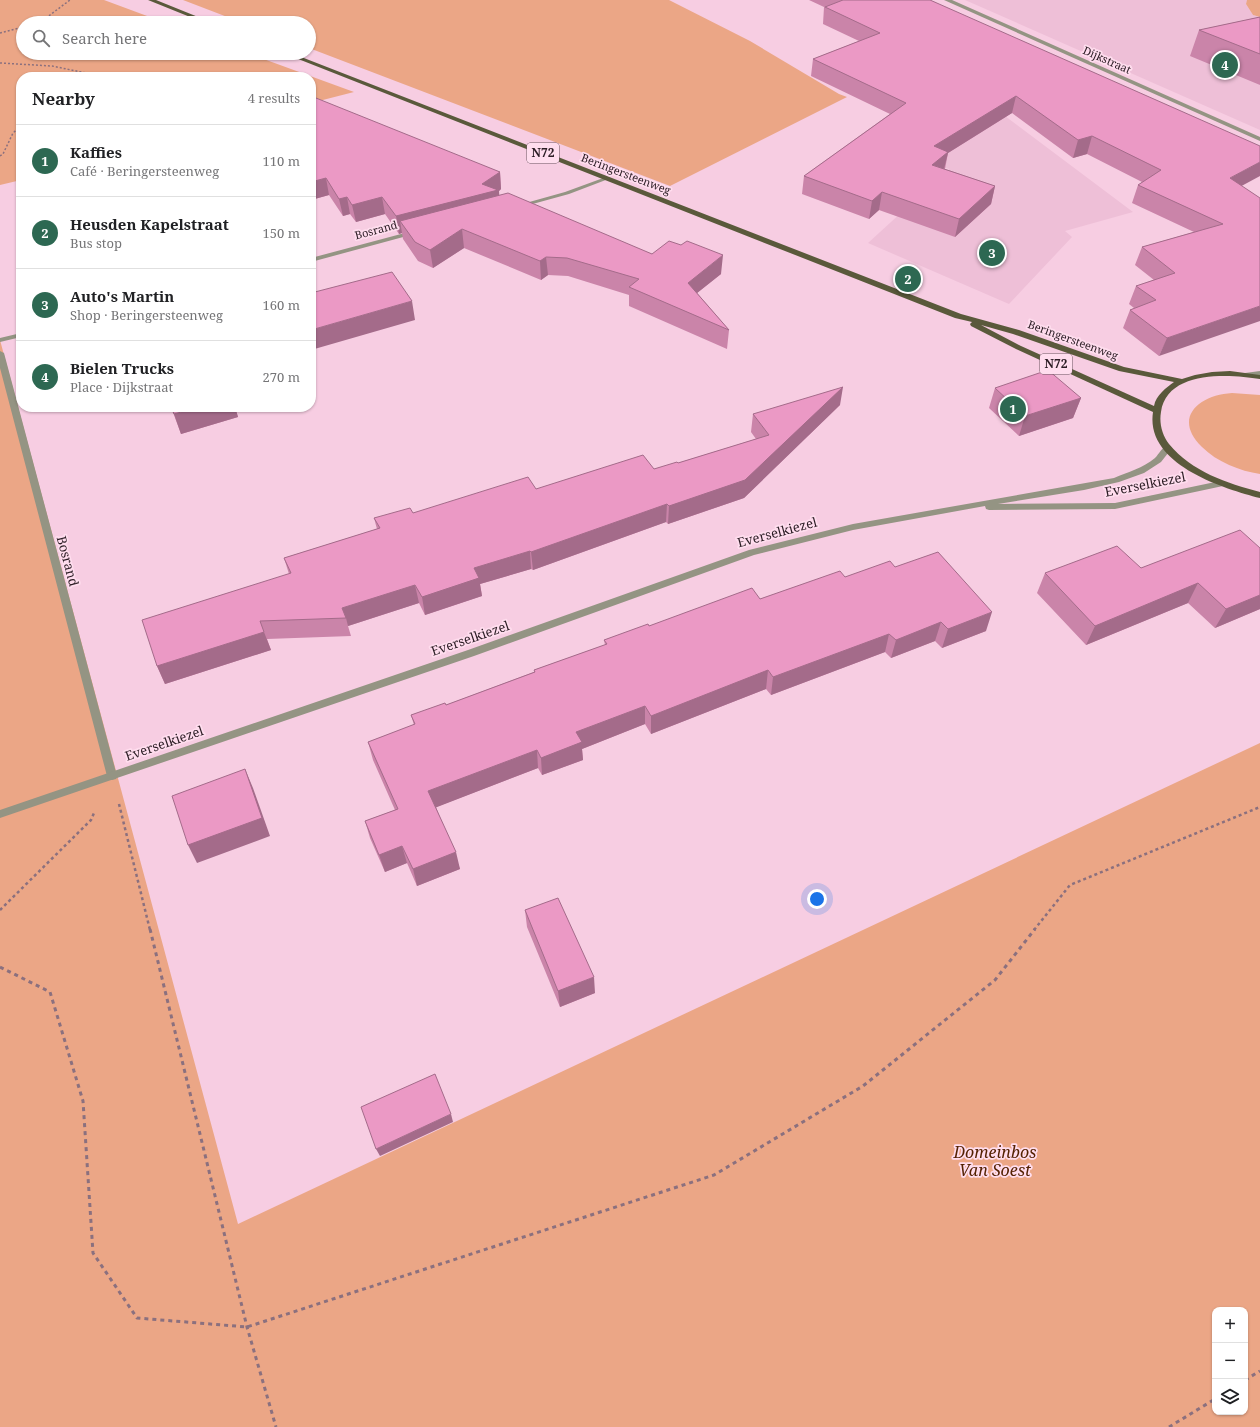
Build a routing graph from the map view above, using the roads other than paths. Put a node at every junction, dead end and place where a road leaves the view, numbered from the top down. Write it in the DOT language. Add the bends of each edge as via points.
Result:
graph roads {
  1 [pos="151,0"];
  2 [pos="947,0"];
  3 [pos="192,16"];
  4 [pos="304,60"];
  5 [pos="1260,139"];
  6 [pos="608,178"];
  7 [pos="512,207"];
  8 [pos="427,229"];
  9 [pos="316,259"];
  10 [pos="958,316"];
  11 [pos="16,336"];
  12 [pos="0,340"];
  13 [pos="0,353"];
  14 [pos="1260,373"];
  15 [pos="1248,375"];
  16 [pos="1260,377"];
  17 [pos="1181,381"];
  18 [pos="1156,410"];
  19 [pos="1168,448"];
  20 [pos="1220,484"];
  21 [pos="1260,495"];
  22 [pos="955,508"];
  23 [pos="112,776"];
  24 [pos="0,814"];
  1 -- 3 [label="main road"];
  2 -- 5 [label="street, Dijkstraat"];
  4 -- 6 [label="main road, Beringersteenweg / N72"];
  6 -- 7 [label="street" via="566,193"];
  6 -- 10 [label="main road, Beringersteenweg / N72"];
  8 -- 9 [label="street, Bosrand"];
  10 -- 17 [label="main road, Beringersteenweg / N72" via="1016,332 1122,369"];
  10 -- 18 [label="main road, Beringersteenweg / N72" via="1009,344"];
  11 -- 12 [label="street"];
  13 -- 23 [label="street, Bosrand"];
  14 -- 15 [label="street"];
  15 -- 16 [label="main road, Beringersteenweg"];
  15 -- 17 [label="main road, Beringersteenweg" via="1201,375"];
  17 -- 18 [label="main road, Beringersteenweg" via="1164,393"];
  18 -- 19 [label="main road" via="1157,428"];
  19 -- 20 [label="main road" via="1190,468"];
  19 -- 22 [label="street, Everselkiezel" via="1158,460 1141,471 1116,480"];
  20 -- 21 [label="main road"];
  20 -- 22 [label="street, Everselkiezel" via="1115,506"];
  22 -- 23 [label="street, Everselkiezel" via="853,527 752,552 471,653"];
  23 -- 24 [label="street, Everselkiezel"];
}
